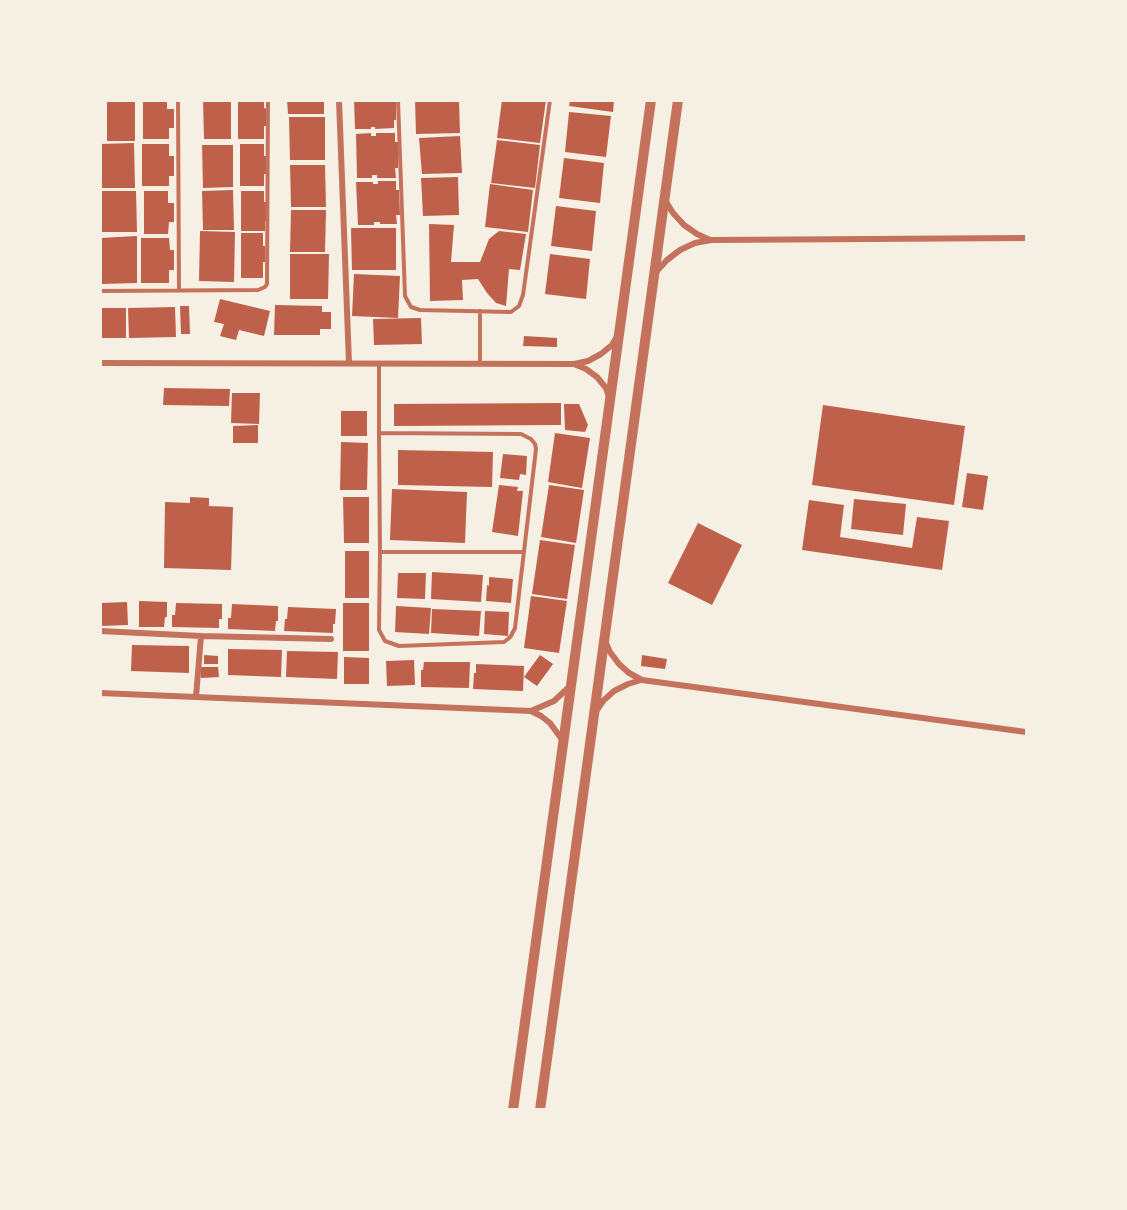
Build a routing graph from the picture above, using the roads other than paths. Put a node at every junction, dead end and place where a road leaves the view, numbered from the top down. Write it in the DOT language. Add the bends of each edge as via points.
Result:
graph roads {
  1 [pos="178,100"];
  2 [pos="268,100"];
  3 [pos="339,100"];
  4 [pos="398,100"];
  5 [pos="550,100"];
  6 [pos="651,100"];
  7 [pos="678,100"];
  8 [pos="665,200"];
  9 [pos="1026,238"];
  10 [pos="711,240"];
  11 [pos="656,272"];
  12 [pos="179,290"];
  13 [pos="100,291"];
  14 [pos="480,311"];
  15 [pos="620,333"];
  16 [pos="100,363"];
  17 [pos="349,363"];
  18 [pos="379,363"];
  19 [pos="480,364"];
  20 [pos="574,364"];
  21 [pos="611,401"];
  22 [pos="379,433"];
  23 [pos="380,552"];
  24 [pos="524,552"];
  25 [pos="100,631"];
  26 [pos="201,636"];
  27 [pos="331,639"];
  28 [pos="604,639"];
  29 [pos="642,680"];
  30 [pos="572,685"];
  31 [pos="100,693"];
  32 [pos="196,697"];
  33 [pos="531,711"];
  34 [pos="595,713"];
  35 [pos="1026,732"];
  36 [pos="563,741"];
  37 [pos="513,1110"];
  38 [pos="540,1110"];
  1 -- 12 [label="lane"];
  2 -- 12 [label="lane" via="267,284 258,290"];
  3 -- 17 [label="street"];
  4 -- 14 [label="lane" via="405,296 411,307 420,310"];
  5 -- 14 [label="lane" via="523,295 519,306 511,312"];
  6 -- 15 [label="street"];
  7 -- 8 [label="street"];
  8 -- 10 [label="street" via="684,225"];
  8 -- 11 [label="street"];
  9 -- 10 [label="street"];
  10 -- 11 [label="street" via="680,250"];
  11 -- 28 [label="street"];
  12 -- 13 [label="lane"];
  14 -- 19 [label="lane"];
  15 -- 20 [label="street" via="601,354"];
  15 -- 21 [label="street"];
  16 -- 17 [label="street"];
  17 -- 18 [label="street"];
  18 -- 19 [label="street"];
  18 -- 22 [label="lane"];
  19 -- 20 [label="street"];
  20 -- 21 [label="street" via="597,377"];
  21 -- 30 [label="street"];
  22 -- 23 [label="lane"];
  22 -- 24 [label="lane" via="521,434 531,439 536,449"];
  23 -- 24 [label="lane"];
  23 -- 24 [label="lane" via="379,630 385,641 399,646 508,639 515,628"];
  25 -- 26 [label="street"];
  26 -- 27 [label="street"];
  26 -- 32 [label="street"];
  28 -- 29 [label="street" via="619,664"];
  28 -- 34 [label="street"];
  29 -- 34 [label="street" via="614,691"];
  29 -- 35 [label="street"];
  30 -- 33 [label="street" via="554,701"];
  30 -- 36 [label="street"];
  31 -- 32 [label="street"];
  32 -- 33 [label="street"];
  33 -- 36 [label="street" via="550,723"];
  34 -- 38 [label="street"];
  36 -- 37 [label="street"];
}
